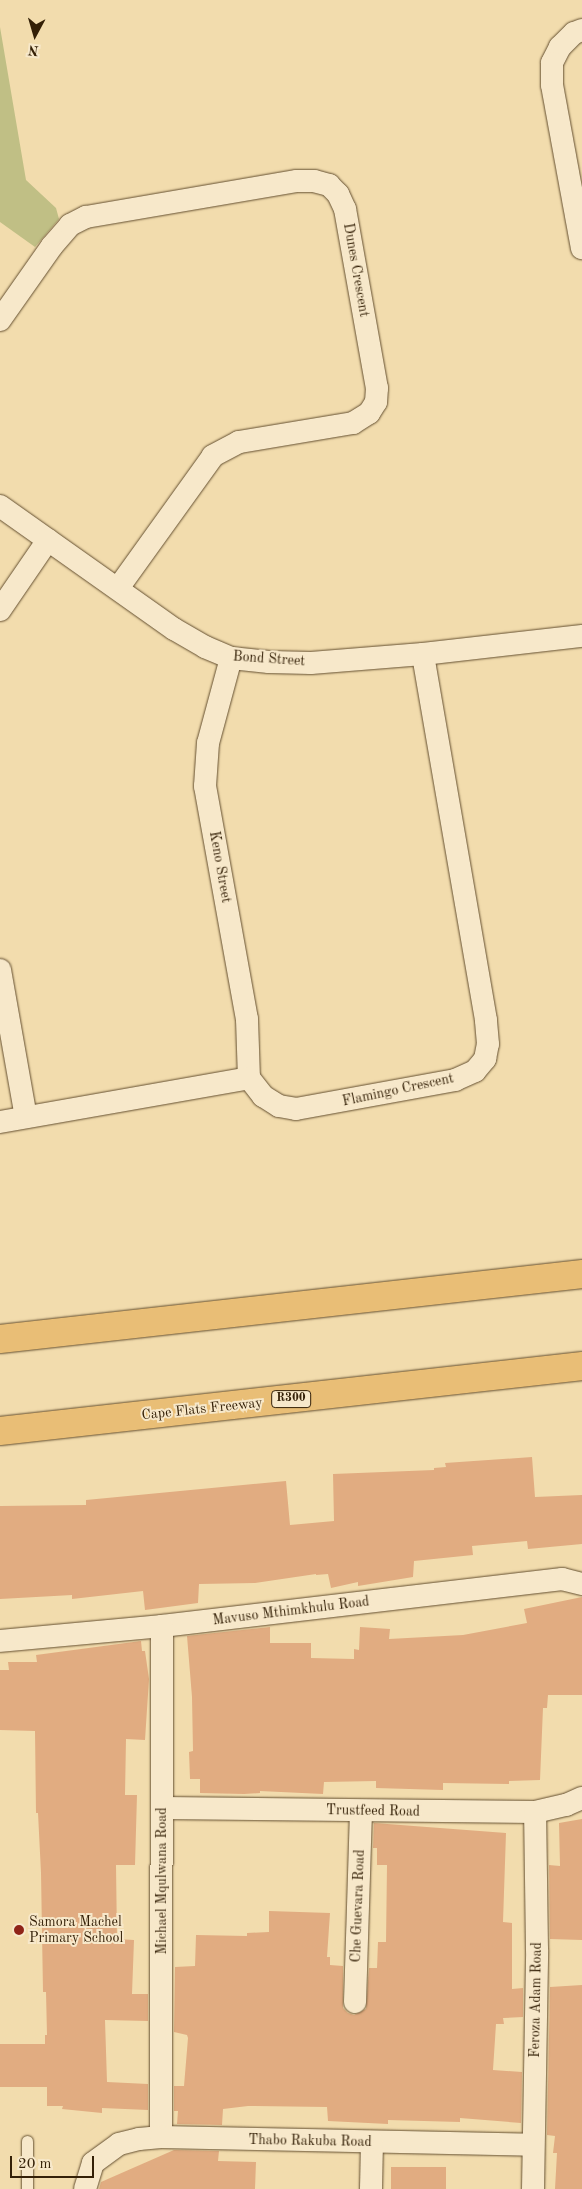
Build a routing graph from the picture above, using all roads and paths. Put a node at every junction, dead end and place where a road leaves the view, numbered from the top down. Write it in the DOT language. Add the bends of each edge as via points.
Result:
graph roads {
  1 [pos="582,30"];
  2 [pos="580,222"];
  3 [pos="582,248"];
  4 [pos="0,320"];
  5 [pos="0,506"];
  6 [pos="48,540"];
  7 [pos="118,588"];
  8 [pos="0,610"];
  9 [pos="582,636"];
  10 [pos="423,654"];
  11 [pos="231,658"];
  12 [pos="0,970"];
  13 [pos="249,1078"];
  14 [pos="26,1117"];
  15 [pos="0,1122"];
  16 [pos="582,1274"];
  17 [pos="0,1339"];
  18 [pos="582,1366"];
  19 [pos="0,1431"];
  20 [pos="582,1584"];
  21 [pos="162,1626"];
  22 [pos="0,1641"];
  23 [pos="582,1798"];
  24 [pos="163,1808"];
  25 [pos="361,1811"];
  26 [pos="535,1812"];
  27 [pos="355,2002"];
  28 [pos="161,2137"];
  29 [pos="27,2141"];
  30 [pos="372,2142"];
  31 [pos="533,2145"];
  32 [pos="27,2189"];
  33 [pos="85,2189"];
  34 [pos="372,2189"];
  35 [pos="533,2189"];
  1 -- 2 [label="street" via="574,33 560,47 552,63 552,85"];
  2 -- 3 [label="street"];
  4 -- 7 [label="street, Dunes Crescent" via="52,246 70,225 86,217 297,181 329,185 345,209 377,388 376,402 369,413 353,423 239,442 213,456"];
  5 -- 6 [label="street, Bond Street"];
  6 -- 7 [label="street, Bond Street"];
  6 -- 8 [label="street"];
  7 -- 11 [label="street, Bond Street" via="174,629"];
  9 -- 10 [label="street, Bond Street"];
  10 -- 11 [label="street, Bond Street" via="310,663"];
  10 -- 13 [label="street, Flamingo Crescent" via="486,1020 488,1044 485,1059 475,1071 455,1080 296,1109 279,1106 263,1096"];
  11 -- 13 [label="street, Keno Street" via="208,743 205,786 247,1019"];
  12 -- 14 [label="street"];
  13 -- 14 [label="street"];
  14 -- 15 [label="street"];
  16 -- 17 [label="highway"];
  18 -- 19 [label="highway, Cape Flats Freeway / R300"];
  20 -- 21 [label="street, Mavuso Mthimkhulu Road" via="562,1579"];
  21 -- 22 [label="street, Mavuso Mthimkhulu Road"];
  21 -- 24 [label="street, Michael Mqulwana Road"];
  23 -- 26 [label="street, Trustfeed Road"];
  24 -- 25 [label="street, Trustfeed Road"];
  24 -- 28 [label="street, Michael Mqulwana Road"];
  25 -- 26 [label="street, Trustfeed Road"];
  25 -- 27 [label="street, Che Guevara Road"];
  26 -- 31 [label="street, Feroza Adam Road" via="537,1950"];
  28 -- 30 [label="street, Thabo Rakuba Road"];
  28 -- 33 [label="street, Thabo Rakuba Road" via="139,2138 119,2144 93,2163"];
  29 -- 32 [label="lane"];
  30 -- 31 [label="street, Thabo Rakuba Road"];
  30 -- 34 [label="street"];
  31 -- 35 [label="street, Feroza Adam Road"];
}
